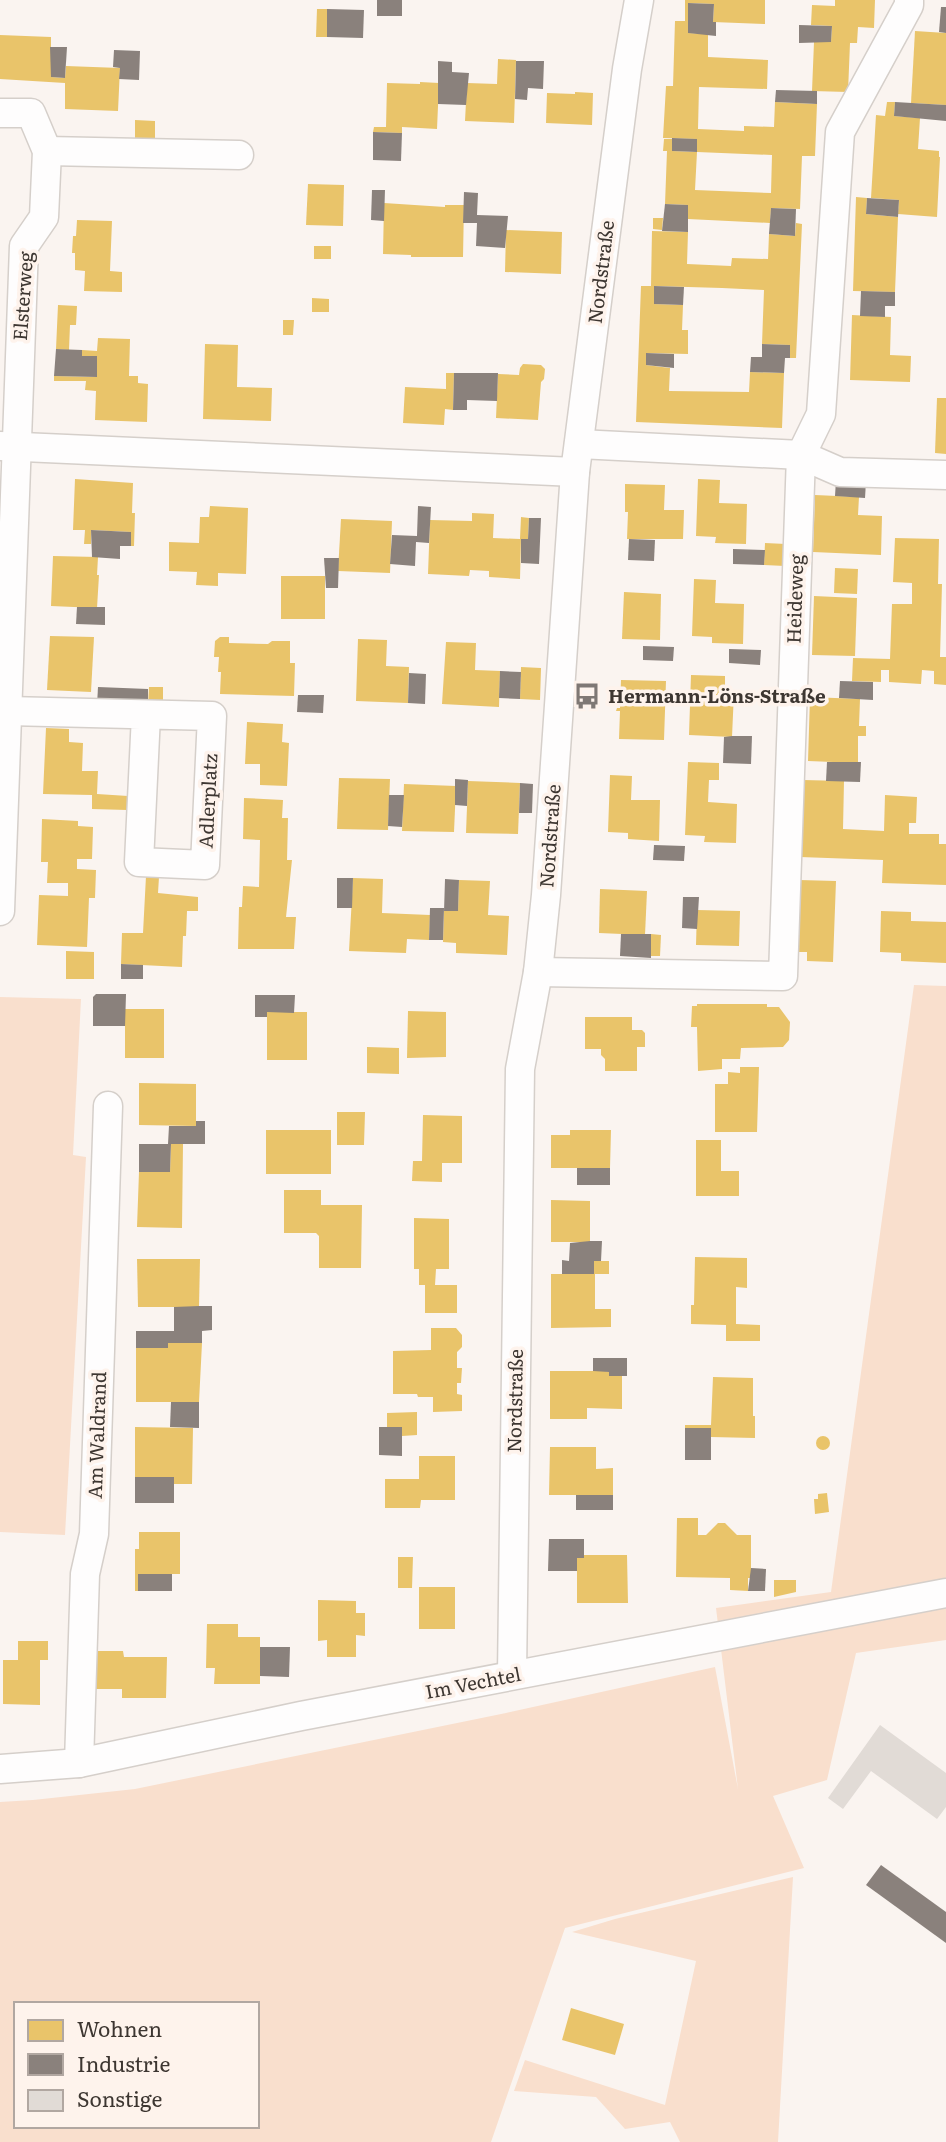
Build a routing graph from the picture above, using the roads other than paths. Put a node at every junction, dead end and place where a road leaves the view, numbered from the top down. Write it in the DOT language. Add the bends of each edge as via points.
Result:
graph roads {
  1 [pos="639,0"];
  2 [pos="909,0"];
  3 [pos="0,113"];
  4 [pos="47,151"];
  5 [pos="239,155"];
  6 [pos="579,444"];
  7 [pos="8,447"];
  8 [pos="801,456"];
  9 [pos="575,472"];
  10 [pos="946,475"];
  11 [pos="8,711"];
  12 [pos="146,715"];
  13 [pos="0,911"];
  14 [pos="537,972"];
  15 [pos="108,1106"];
  16 [pos="946,1593"];
  17 [pos="512,1675"];
  18 [pos="79,1763"];
  19 [pos="0,1769"];
  1 -- 6 [label="street, Nordstraße"];
  2 -- 8 [label="street, Heideweg" via="839,132 821,414"];
  3 -- 4 [label="street, Elsterweg" via="30,113"];
  4 -- 5 [label="street"];
  4 -- 7 [label="street, Elsterweg" via="44,217 24,246"];
  6 -- 8 [label="street"];
  6 -- 9 [label="street, Nordstraße"];
  7 -- 9 [label="street"];
  7 -- 11 [label="street, Elsterweg"];
  8 -- 10 [label="street" via="840,472"];
  8 -- 14 [label="street, Heideweg" via="783,976"];
  9 -- 14 [label="street, Nordstraße"];
  11 -- 12 [label="street, Adlerplatz"];
  11 -- 13 [label="street, Elsterweg"];
  12 -- 12 [label="street, Adlerplatz" via="212,716 205,865 139,862"];
  14 -- 17 [label="street, Nordstraße" via="520,1069"];
  15 -- 18 [label="street, Am Waldrand" via="94,1534 85,1574"];
  16 -- 17 [label="street, Im Vechtel"];
  17 -- 18 [label="street, Im Vechtel"];
  18 -- 19 [label="street, Im Vechtel"];
}
